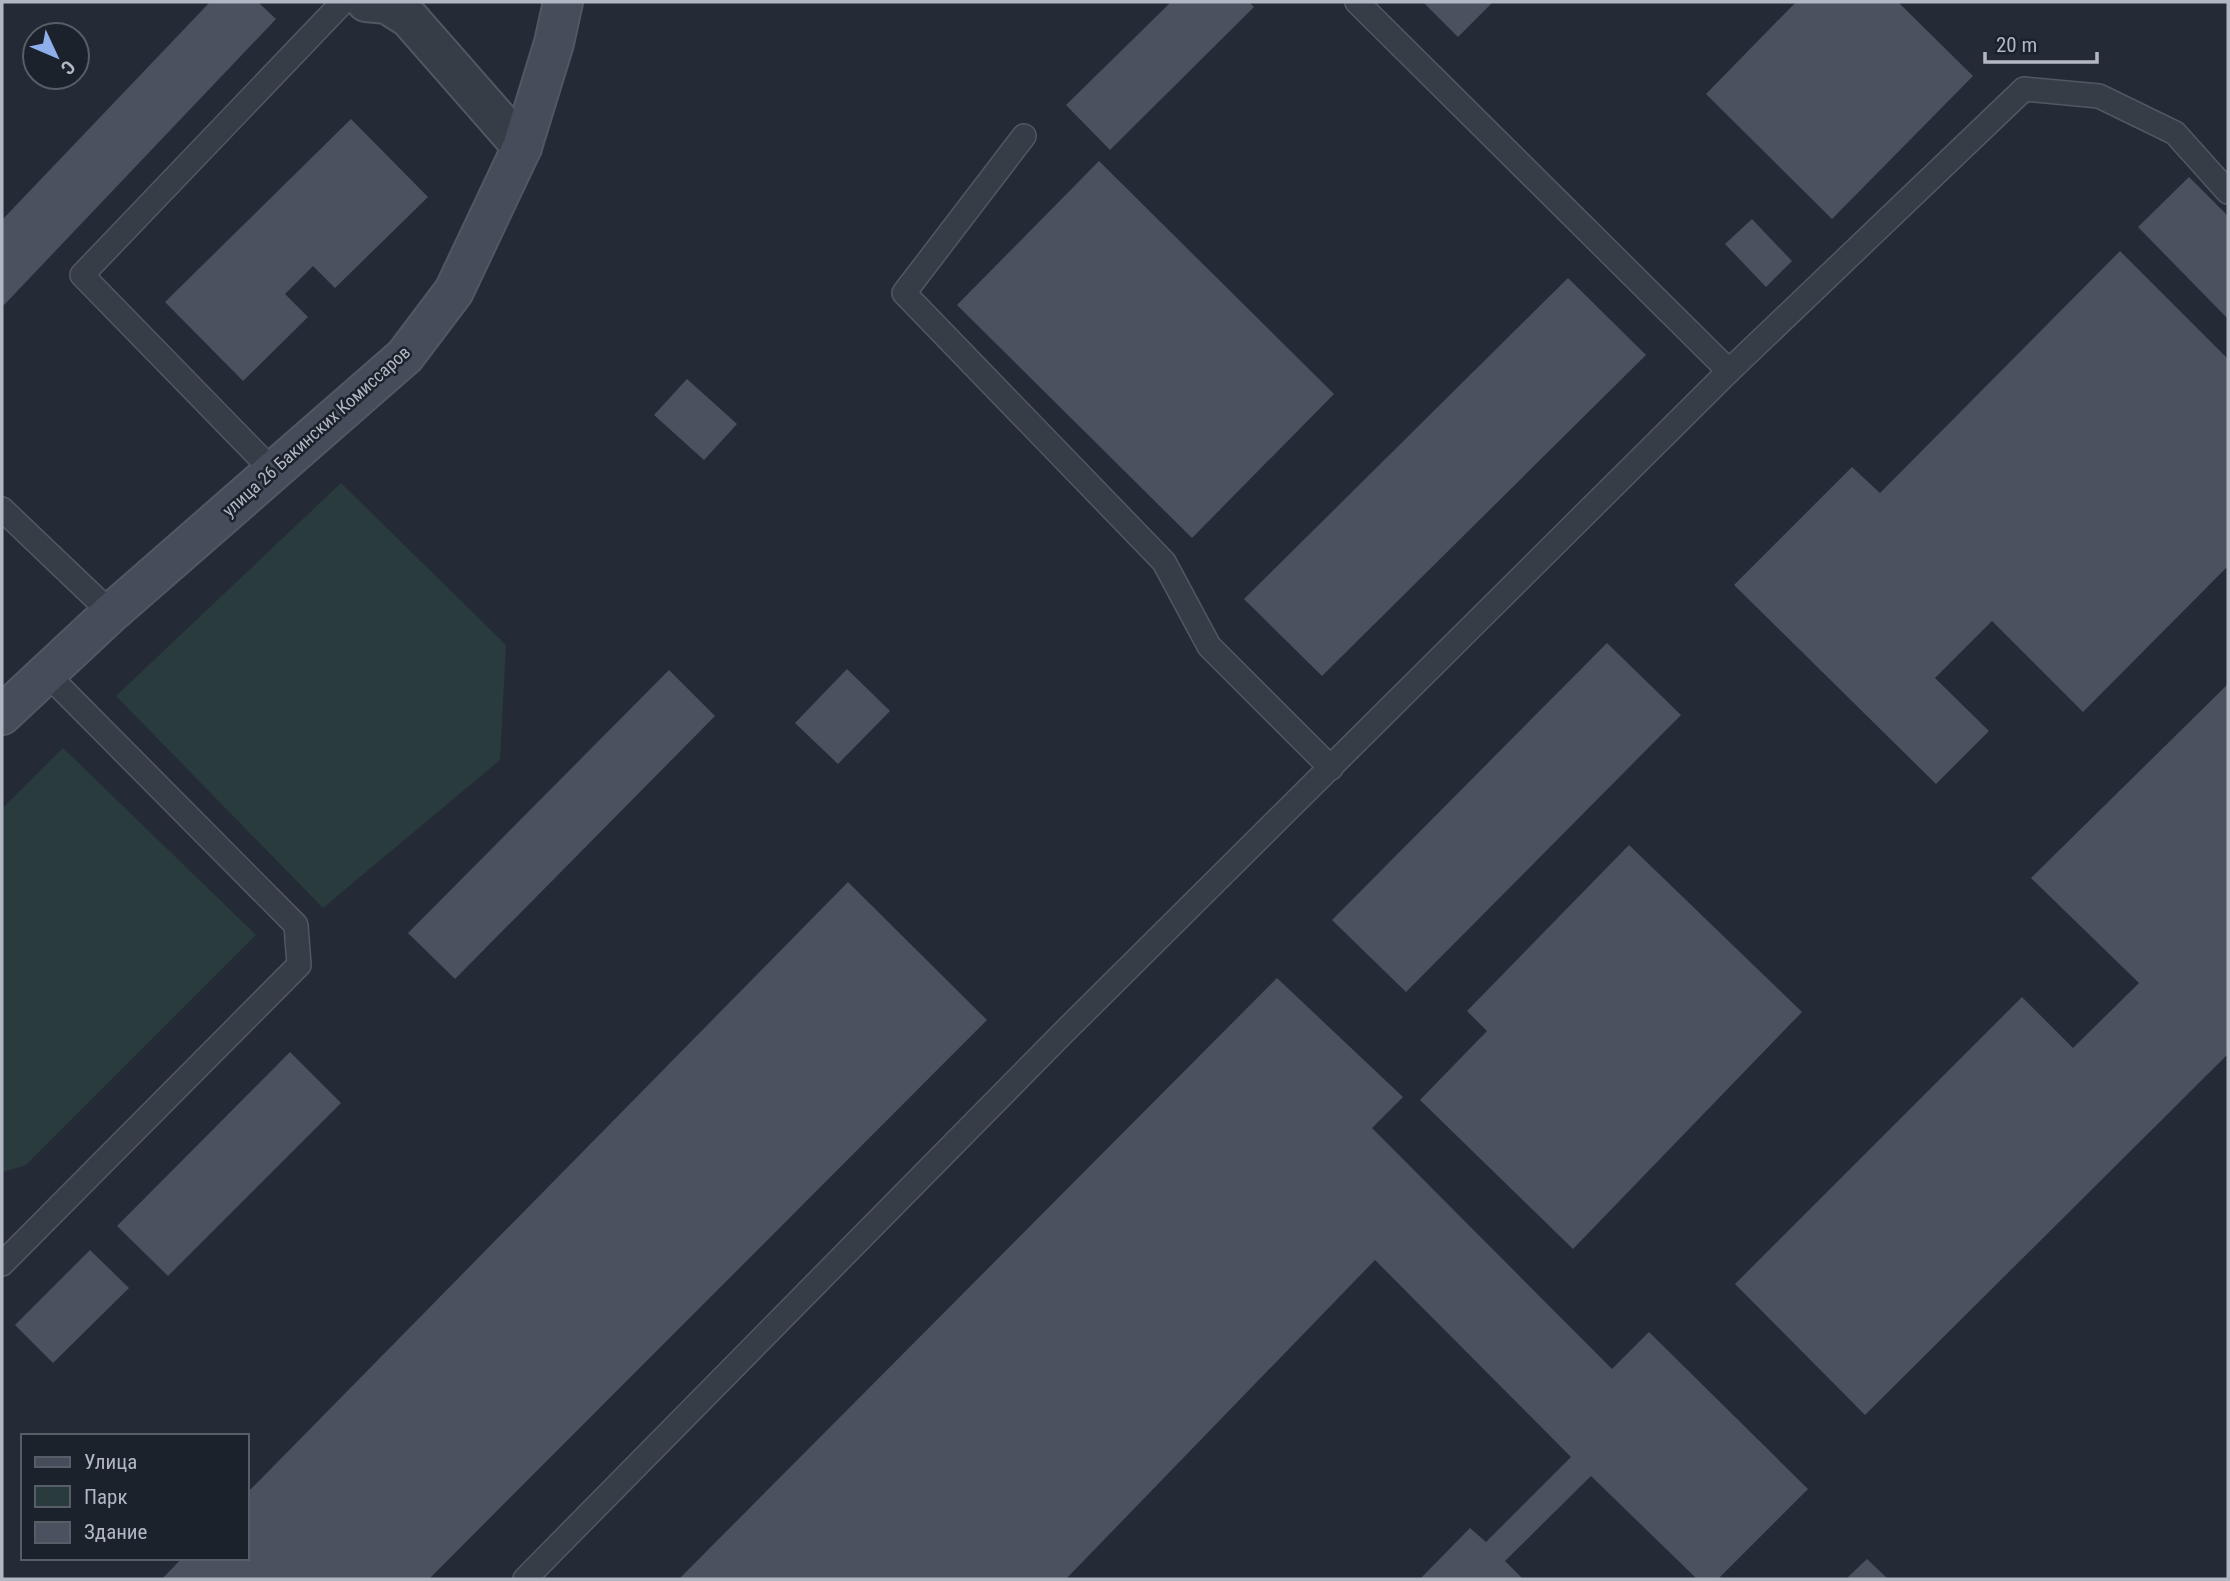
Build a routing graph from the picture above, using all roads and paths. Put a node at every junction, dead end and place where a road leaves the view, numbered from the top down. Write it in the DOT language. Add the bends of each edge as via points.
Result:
graph roads {
  1 [pos="343,2"];
  2 [pos="366,2"];
  3 [pos="563,2"];
  4 [pos="1357,2"];
  5 [pos="1024,136"];
  6 [pos="522,147"];
  7 [pos="2228,192"];
  8 [pos="1730,371"];
  9 [pos="273,471"];
  10 [pos="2,509"];
  11 [pos="111,613"];
  12 [pos="46,673"];
  13 [pos="2,715"];
  14 [pos="1331,768"];
  15 [pos="2,1264"];
  16 [pos="525,1579"];
  1 -- 9 [label="lane" via="82,275"];
  2 -- 6 [label="street" via="387,4 409,18"];
  3 -- 6 [label="main road, улица 26 Бакинских Комиссаров"];
  4 -- 8 [label="lane"];
  5 -- 14 [label="lane" via="904,293 1164,562 1209,646"];
  6 -- 9 [label="main road, улица 26 Бакинских Комиссаров" via="454,291 405,356"];
  7 -- 8 [label="lane" via="2175,133 2099,96 2024,89"];
  8 -- 14 [label="lane"];
  9 -- 11 [label="main road, улица 26 Бакинских Комиссаров"];
  10 -- 11 [label="lane"];
  11 -- 12 [label="main road, улица 26 Бакинских Комиссаров"];
  12 -- 13 [label="main road, улица 26 Бакинских Комиссаров"];
  12 -- 15 [label="lane" via="296,925 299,965"];
  14 -- 16 [label="lane"];
}
